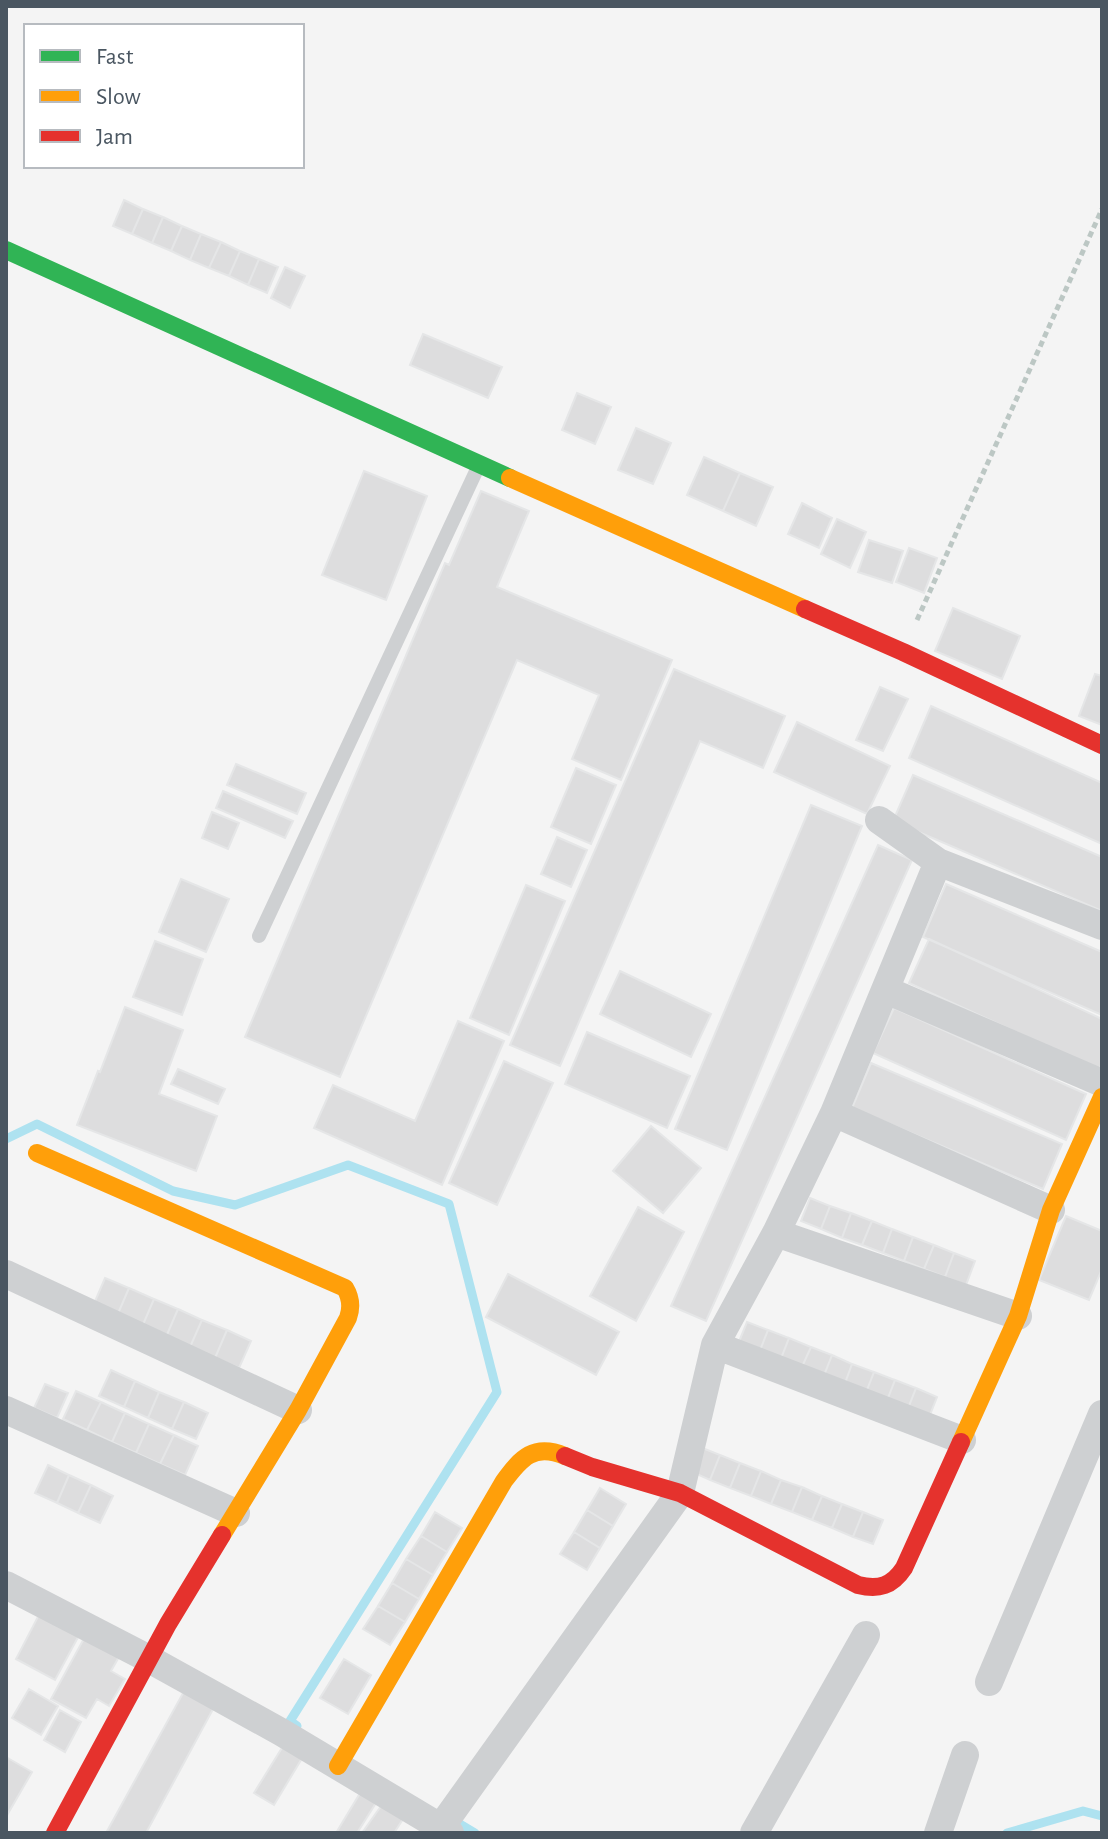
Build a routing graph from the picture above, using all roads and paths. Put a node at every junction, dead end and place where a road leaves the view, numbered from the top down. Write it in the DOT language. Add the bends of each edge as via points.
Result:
graph roads {
  1 [pos="1102,209"];
  2 [pos="6,250"];
  3 [pos="479,464"];
  4 [pos="903,652"];
  5 [pos="1102,745"];
  6 [pos="879,820"];
  7 [pos="938,862"];
  8 [pos="1102,926"];
  9 [pos="259,936"];
  10 [pos="886,990"];
  11 [pos="1102,1083"];
  12 [pos="1102,1097"];
  13 [pos="834,1113"];
  14 [pos="37,1153"];
  15 [pos="1051,1210"];
  16 [pos="776,1233"];
  17 [pos="6,1274"];
  18 [pos="1018,1316"];
  19 [pos="715,1345"];
  20 [pos="6,1410"];
  21 [pos="298,1410"];
  22 [pos="1102,1414"];
  23 [pos="962,1440"];
  24 [pos="680,1493"];
  25 [pos="236,1513"];
  26 [pos="6,1585"];
  27 [pos="866,1635"];
  28 [pos="149,1659"];
  29 [pos="989,1682"];
  30 [pos="965,1755"];
  31 [pos="338,1766"];
  32 [pos="445,1830"];
  33 [pos="55,1833"];
  34 [pos="754,1833"];
  35 [pos="938,1833"];
  1 -- 4 [label="path"];
  2 -- 3 [label="street"];
  3 -- 4 [label="street"];
  3 -- 9 [label="lane"];
  4 -- 5 [label="street"];
  6 -- 7 [label="street"];
  7 -- 8 [label="street"];
  7 -- 10 [label="street"];
  10 -- 11 [label="street"];
  10 -- 13 [label="street"];
  12 -- 15 [label="street"];
  13 -- 15 [label="street"];
  13 -- 16 [label="street"];
  14 -- 21 [label="street" via="345,1288 351,1297 348,1318"];
  15 -- 18 [label="street"];
  16 -- 18 [label="street"];
  16 -- 19 [label="street"];
  17 -- 21 [label="street"];
  18 -- 23 [label="street"];
  19 -- 23 [label="street"];
  19 -- 24 [label="street"];
  20 -- 25 [label="street"];
  21 -- 25 [label="street"];
  22 -- 29 [label="street"];
  23 -- 24 [label="street" via="904,1568 887,1586 858,1585"];
  24 -- 31 [label="street" via="558,1453 533,1452 517,1464"];
  24 -- 32 [label="street"];
  25 -- 28 [label="street"];
  26 -- 28 [label="street"];
  27 -- 34 [label="street"];
  28 -- 31 [label="street"];
  28 -- 33 [label="street"];
  30 -- 35 [label="street"];
  31 -- 32 [label="street"];
}
